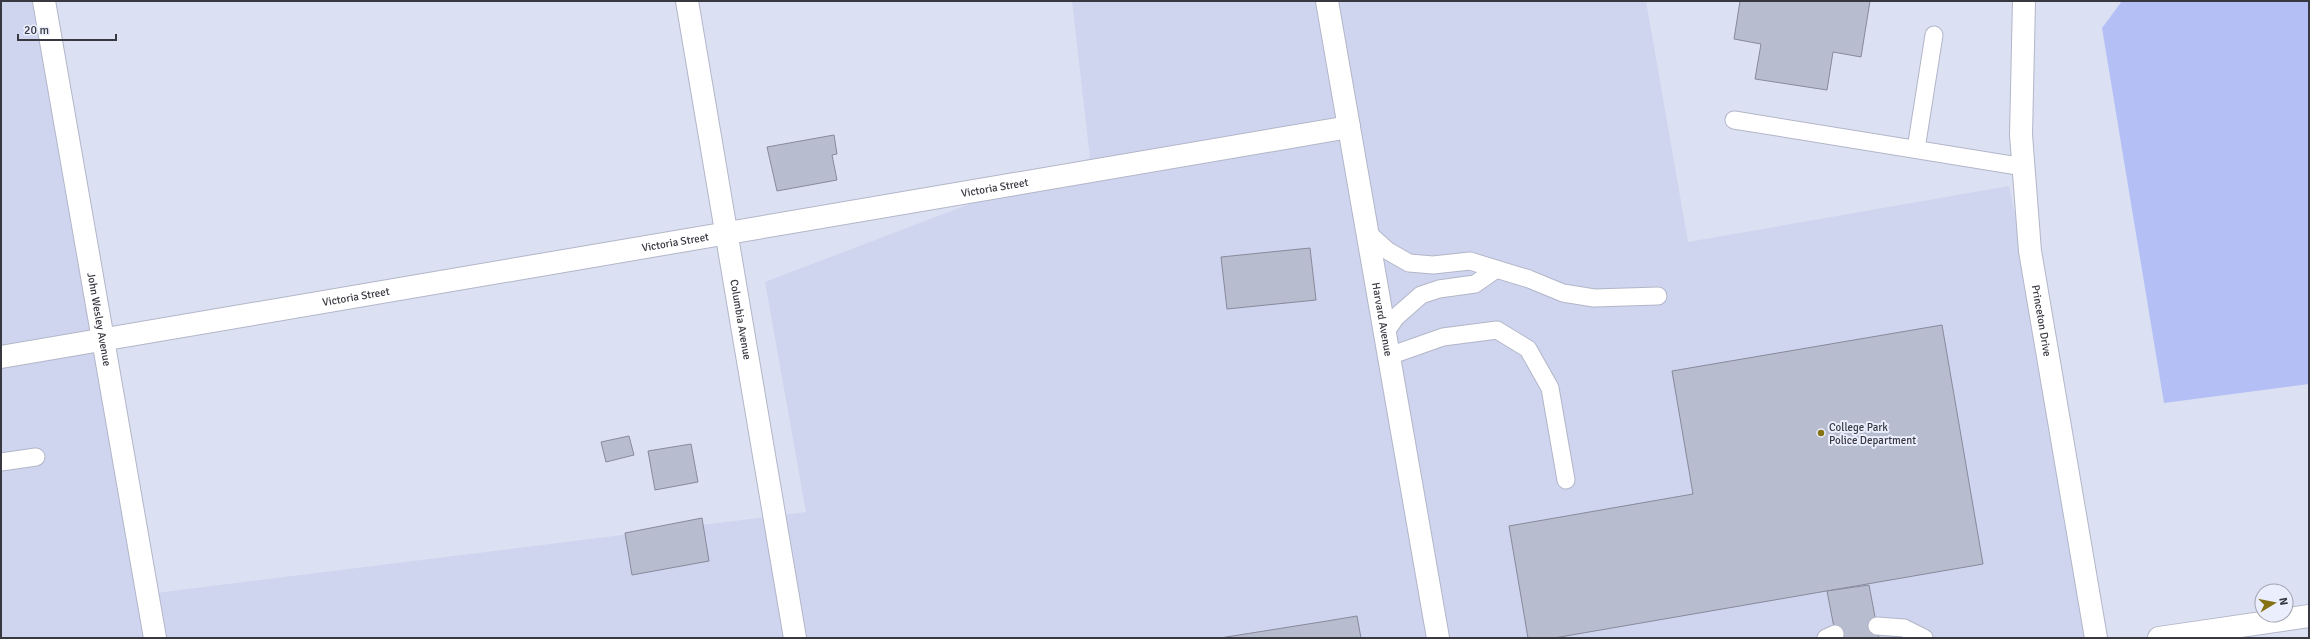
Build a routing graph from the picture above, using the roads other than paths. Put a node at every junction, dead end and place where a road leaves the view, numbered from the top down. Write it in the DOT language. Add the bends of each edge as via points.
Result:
graph roads {
  1 [pos="44,1"];
  2 [pos="687,1"];
  3 [pos="1327,1"];
  4 [pos="2024,1"];
  5 [pos="1934,35"];
  6 [pos="1734,120"];
  7 [pos="1349,127"];
  8 [pos="1916,149"];
  9 [pos="2024,166"];
  10 [pos="727,233"];
  11 [pos="1368,233"];
  12 [pos="1495,270"];
  13 [pos="1658,296"];
  14 [pos="1385,333"];
  15 [pos="104,341"];
  16 [pos="1389,356"];
  17 [pos="1,357"];
  18 [pos="36,457"];
  19 [pos="1,462"];
  20 [pos="1566,480"];
  21 [pos="2309,616"];
  22 [pos="1876,626"];
  23 [pos="155,638"];
  24 [pos="795,638"];
  25 [pos="1438,638"];
  26 [pos="1924,638"];
  27 [pos="2096,638"];
  28 [pos="2159,638"];
  1 -- 15 [label="street, John Wesley Avenue"];
  2 -- 10 [label="street, Columbia Avenue"];
  3 -- 7 [label="street, Harvard Avenue"];
  4 -- 9 [label="street, Princeton Drive" via="2021,135"];
  5 -- 8 [label="lane"];
  6 -- 8 [label="lane"];
  7 -- 10 [label="street, Victoria Street"];
  7 -- 11 [label="street, Harvard Avenue"];
  8 -- 9 [label="lane"];
  9 -- 27 [label="street, Princeton Drive" via="2030,251"];
  10 -- 15 [label="street, Victoria Street"];
  10 -- 24 [label="street, Columbia Avenue"];
  11 -- 12 [label="lane" via="1409,263 1433,265 1470,262"];
  11 -- 14 [label="street, Harvard Avenue"];
  12 -- 13 [label="lane" via="1529,279 1563,293 1588,297"];
  12 -- 14 [label="lane" via="1475,284 1439,289 1421,296 1396,317"];
  14 -- 16 [label="street, Harvard Avenue"];
  15 -- 17 [label="street, Victoria Street"];
  15 -- 23 [label="street, John Wesley Avenue"];
  16 -- 20 [label="lane" via="1443,337 1497,330 1528,350 1550,388"];
  16 -- 25 [label="street, Harvard Avenue"];
  18 -- 19 [label="lane"];
  21 -- 28 [label="street"];
  22 -- 26 [label="lane" via="1904,628"];
}
